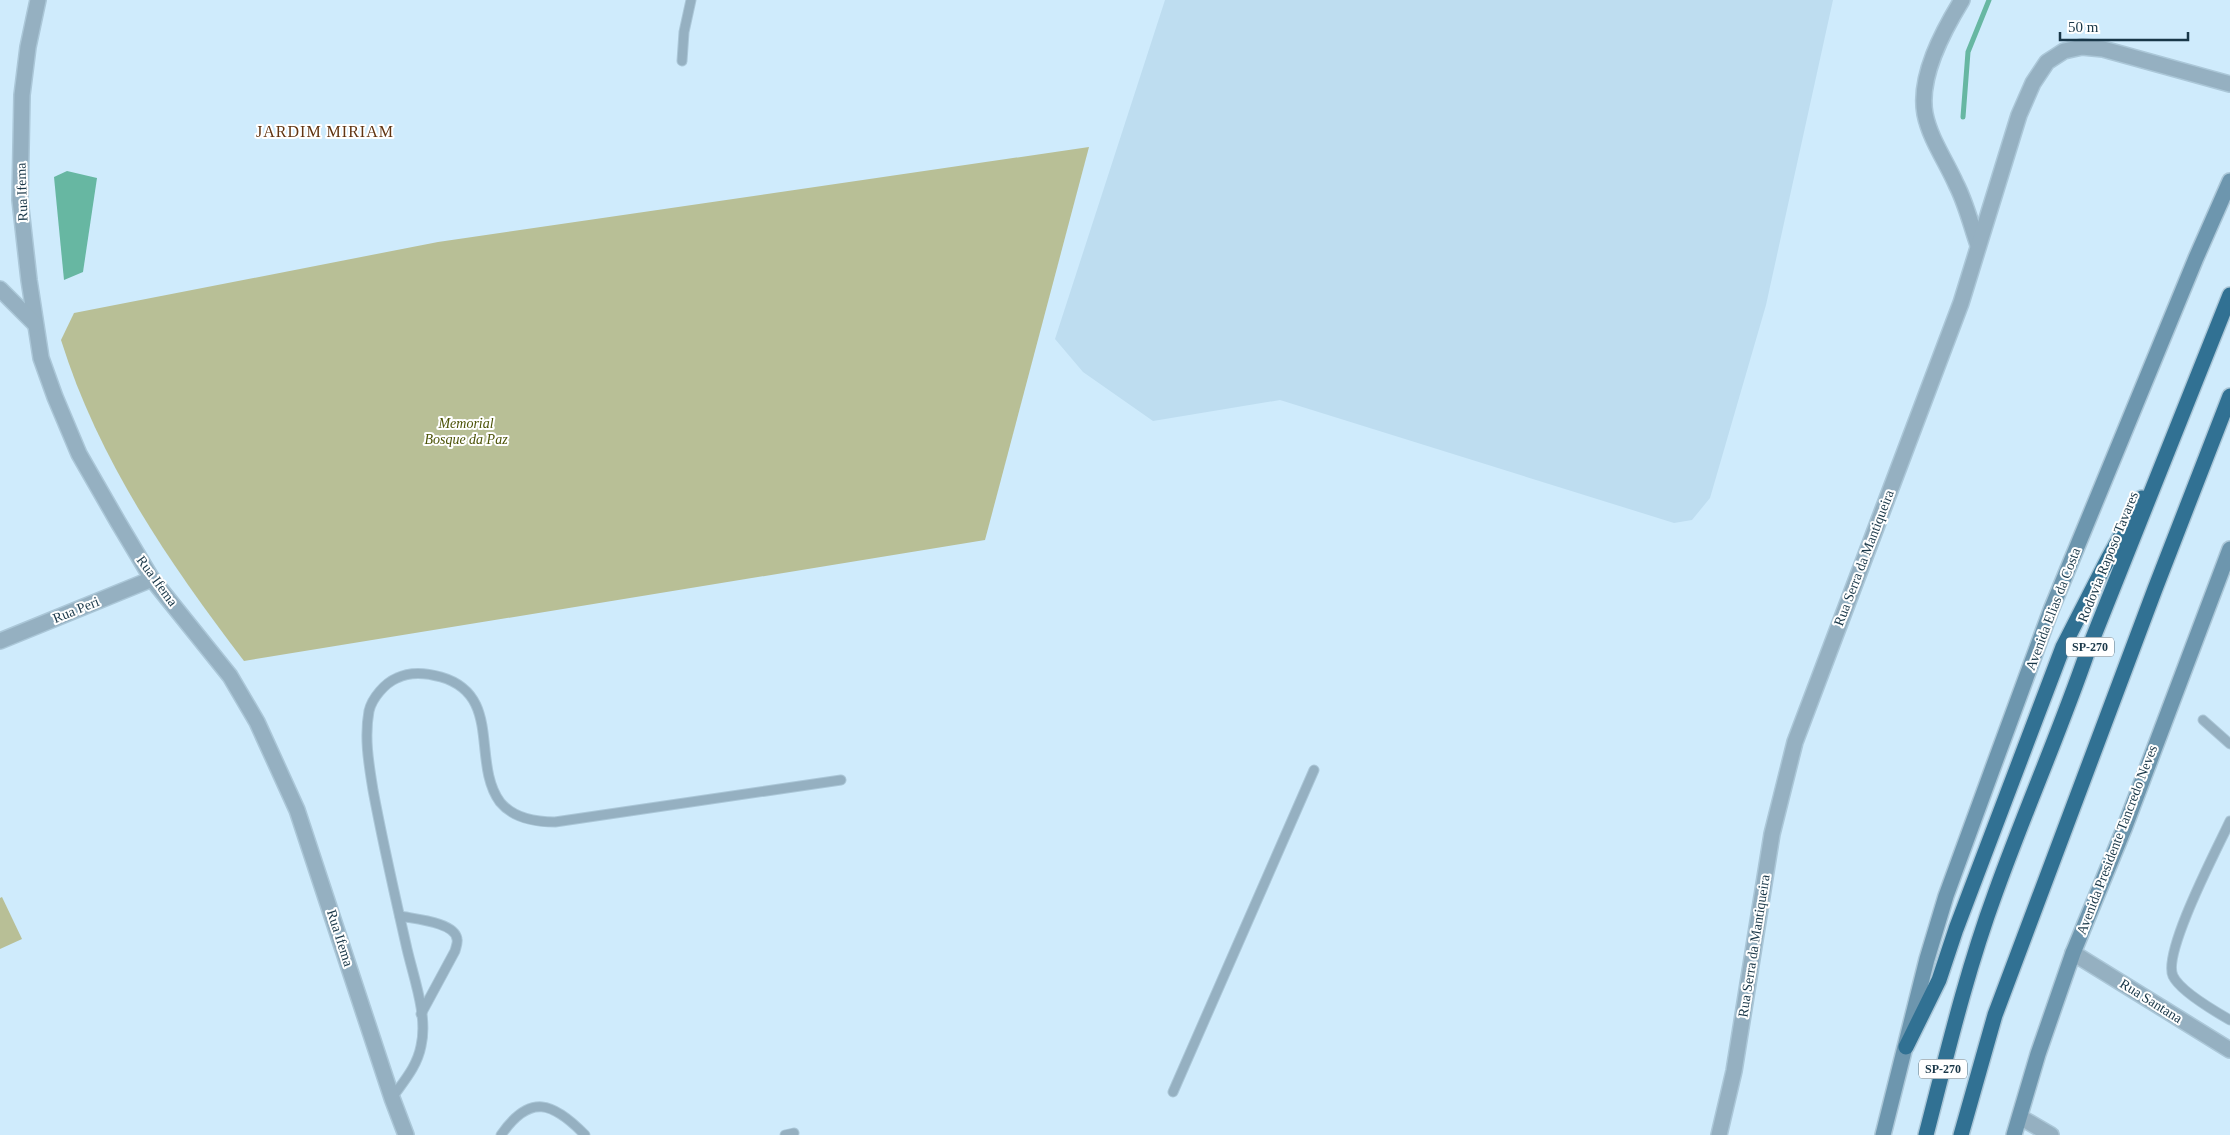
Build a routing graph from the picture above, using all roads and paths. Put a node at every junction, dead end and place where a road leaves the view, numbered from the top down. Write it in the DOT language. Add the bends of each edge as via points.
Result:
graph roads {
  1 [pos="38,0"];
  2 [pos="691,0"];
  3 [pos="1962,0"];
  4 [pos="682,61"];
  5 [pos="2230,84"];
  6 [pos="2230,181"];
  7 [pos="1978,245"];
  8 [pos="0,289"];
  9 [pos="2230,295"];
  10 [pos="36,324"];
  11 [pos="2230,396"];
  12 [pos="2169,449"];
  13 [pos="2230,549"];
  14 [pos="152,579"];
  15 [pos="0,640"];
  16 [pos="2204,720"];
  17 [pos="2230,744"];
  18 [pos="1314,770"];
  19 [pos="841,780"];
  20 [pos="2230,821"];
  21 [pos="400,916"];
  22 [pos="2073,953"];
  23 [pos="421,1014"];
  24 [pos="2230,1020"];
  25 [pos="1906,1047"];
  26 [pos="2230,1050"];
  27 [pos="1173,1092"];
  28 [pos="392,1098"];
  29 [pos="2020,1117"];
  30 [pos="406,1135"];
  31 [pos="501,1135"];
  32 [pos="585,1135"];
  33 [pos="1719,1135"];
  34 [pos="1883,1135"];
  35 [pos="1926,1135"];
  36 [pos="1960,1135"];
  37 [pos="2014,1135"];
  38 [pos="2051,1135"];
  1 -- 10 [label="street, Rua Ifema" via="22,95 20,146 20,200"];
  2 -- 4 [label="lane"];
  3 -- 7 [label="street" via="1936,46 1926,83 1925,113 1933,139 1957,185"];
  5 -- 7 [label="street, Rua Serra da Mantiqueira" via="2103,49 2082,47 2064,51 2047,62 2033,83 2019,115"];
  6 -- 25 [label="main road, Avenida Elias da Costa" via="2051,610 1946,896"];
  7 -- 33 [label="street, Rua Serra da Mantiqueira" via="1961,303 1795,742 1772,834 1734,1071"];
  8 -- 10 [label="street"];
  9 -- 12 [label="highway, Rodovia Raposo Tavares / SP-270"];
  10 -- 14 [label="street, Rua Ifema" via="52,389 79,454"];
  11 -- 36 [label="highway, SP-270" via="1995,1016"];
  12 -- 25 [label="highway" via="2062,647 1940,980"];
  12 -- 35 [label="highway, Rodovia Raposo Tavares / SP-270" via="1995,894 1959,1003"];
  13 -- 22 [label="main road, Avenida Presidente Tancredo Neves" via="2124,829"];
  14 -- 15 [label="street, Rua Peri"];
  14 -- 28 [label="street, Rua Ifema" via="230,676 257,722 297,810"];
  16 -- 17 [label="lane"];
  18 -- 27 [label="lane"];
  19 -- 21 [label="lane" via="538,822 514,814 501,802 490,783 480,713 469,694 456,682 433,674 415,673 397,678 381,689 369,709 367,733 368,763"];
  20 -- 24 [label="lane" via="2180,930 2172,970 2173,977 2182,987"];
  21 -- 23 [label="lane"];
  21 -- 23 [label="lane" via="444,925 454,931 458,940"];
  22 -- 26 [label="street, Rua Santana"];
  22 -- 29 [label="main road, Avenida Presidente Tancredo Neves"];
  23 -- 28 [label="lane" via="422,1044 417,1062"];
  25 -- 34 [label="main road, Avenida Elias da Costa"];
  28 -- 30 [label="street, Rua Ifema"];
  29 -- 37 [label="main road, Avenida Presidente Tancredo Neves"];
  29 -- 38 [label="street"];
  31 -- 32 [label="lane" via="518,1114 534,1107 558,1112"];
}
